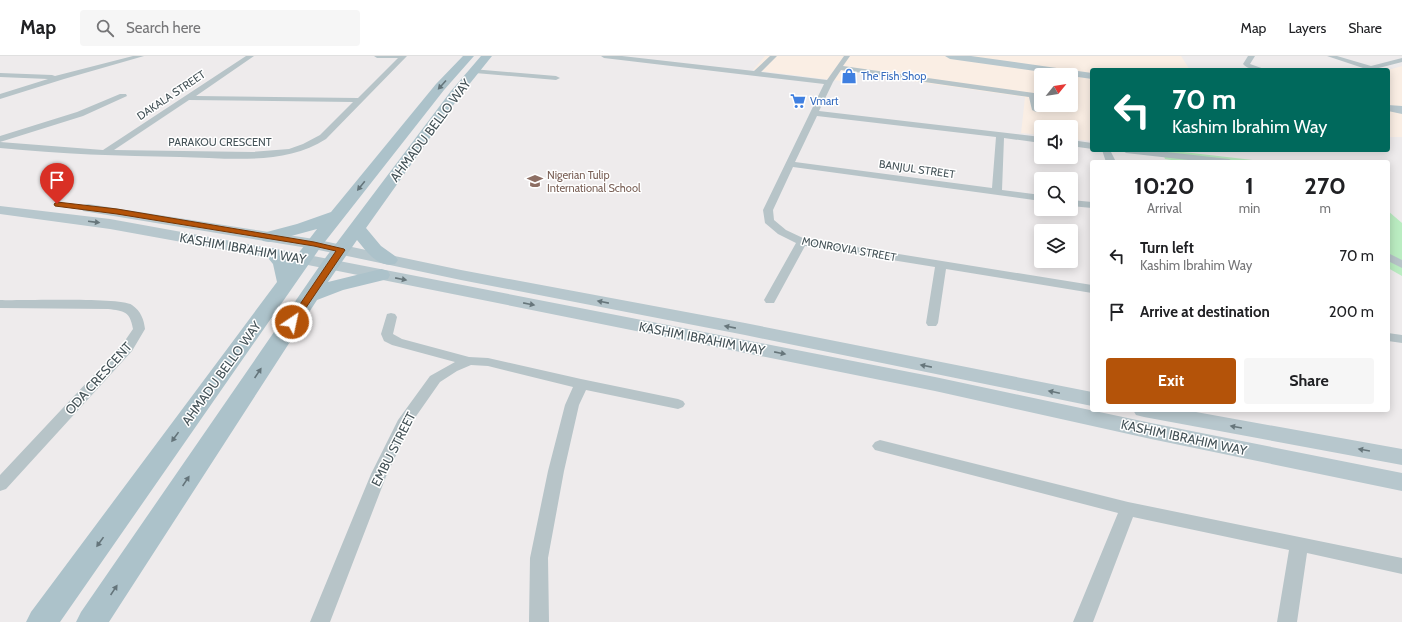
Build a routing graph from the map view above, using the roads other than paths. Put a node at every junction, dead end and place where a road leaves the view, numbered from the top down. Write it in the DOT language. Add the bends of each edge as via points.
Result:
graph roads {
  1 [pos="141,56"];
  2 [pos="251,56"];
  3 [pos="377,56"];
  4 [pos="404,56"];
  5 [pos="604,56"];
  6 [pos="774,56"];
  7 [pos="847,56"];
  8 [pos="950,56"];
  9 [pos="1252,56"];
  10 [pos="1330,56"];
  11 [pos="977,57"];
  12 [pos="1402,60"];
  13 [pos="477,61"];
  14 [pos="839,68"];
  15 [pos="1257,68"];
  16 [pos="1371,68"];
  17 [pos="1090,71"];
  18 [pos="757,72"];
  19 [pos="0,75"];
  20 [pos="1090,76"];
  21 [pos="61,77"];
  22 [pos="556,78"];
  23 [pos="829,82"];
  24 [pos="123,96"];
  25 [pos="0,97"];
  26 [pos="1034,97"];
  27 [pos="188,98"];
  28 [pos="360,100"];
  29 [pos="1390,108"];
  30 [pos="1402,110"];
  31 [pos="815,113"];
  32 [pos="1390,113"];
  33 [pos="1402,114"];
  34 [pos="1000,135"];
  35 [pos="0,139"];
  36 [pos="1034,139"];
  37 [pos="1078,144"];
  38 [pos="0,145"];
  39 [pos="1090,146"];
  40 [pos="1141,152"];
  41 [pos="104,153"];
  42 [pos="1201,160"];
  43 [pos="790,164"];
  44 [pos="997,192"];
  45 [pos="1034,197"];
  46 [pos="0,198"];
  47 [pos="1078,204"];
  48 [pos="1090,205"];
  49 [pos="0,210"];
  50 [pos="336,216"];
  51 [pos="357,228"];
  52 [pos="802,242"];
  53 [pos="271,245"];
  54 [pos="309,251"];
  55 [pos="336,257"];
  56 [pos="1390,257"];
  57 [pos="941,265"];
  58 [pos="1402,265"];
  59 [pos="385,267"];
  60 [pos="286,282"];
  61 [pos="1090,289"];
  62 [pos="309,296"];
  63 [pos="770,300"];
  64 [pos="2,306"];
  65 [pos="390,317"];
  66 [pos="932,323"];
  67 [pos="1390,337"];
  68 [pos="1402,339"];
  69 [pos="469,361"];
  70 [pos="582,384"];
  71 [pos="1090,400"];
  72 [pos="678,404"];
  73 [pos="1155,412"];
  74 [pos="880,446"];
  75 [pos="1402,457"];
  76 [pos="1402,482"];
  77 [pos="0,485"];
  78 [pos="1128,509"];
  79 [pos="1299,545"];
  80 [pos="1402,566"];
  81 [pos="42,622"];
  82 [pos="92,622"];
  83 [pos="320,622"];
  84 [pos="539,622"];
  85 [pos="1083,622"];
  86 [pos="1287,622"];
  1 -- 21 [label="street"];
  2 -- 27 [label="street, DAKALA STREET"];
  3 -- 4 [label="street"];
  4 -- 28 [label="street, PARAKOU CRESCENT"];
  5 -- 18 [label="street"];
  6 -- 18 [label="street"];
  7 -- 14 [label="street, MONROVIA STREET"];
  8 -- 11 [label="main road"];
  9 -- 15 [label="street" via="1246,64"];
  10 -- 16 [label="street"];
  11 -- 17 [label="main road"];
  11 -- 20 [label="main road"];
  12 -- 16 [label="street"];
  13 -- 22 [label="street"];
  13 -- 50 [label="main road, AHMADU BELLO WAY, one-way" via="440,87"];
  13 -- 51 [label="main road, AHMADU BELLO WAY"];
  14 -- 23 [label="street, MONROVIA STREET"];
  14 -- 26 [label="street"];
  18 -- 23 [label="street"];
  19 -- 21 [label="street"];
  21 -- 25 [label="street"];
  23 -- 31 [label="street, MONROVIA STREET"];
  24 -- 35 [label="street" via="80,114"];
  27 -- 28 [label="street"];
  27 -- 41 [label="street, DAKALA STREET"];
  28 -- 41 [label="street, PARAKOU CRESCENT" via="323,137 294,150 252,155"];
  29 -- 30 [label="main road"];
  31 -- 34 [label="street"];
  31 -- 43 [label="street, MONROVIA STREET"];
  32 -- 33 [label="main road"];
  34 -- 36 [label="street"];
  34 -- 44 [label="street"];
  37 -- 39 [label="street"];
  38 -- 41 [label="street, PARAKOU CRESCENT" via="48,151"];
  40 -- 42 [label="street"];
  43 -- 44 [label="street, BANJUL STREET"];
  43 -- 52 [label="street, MONROVIA STREET" via="768,210 769,221 782,232"];
  44 -- 45 [label="street, BANJUL STREET"];
  46 -- 53 [label="main road, KASHIM IBRAHIM WAY" via="117,212"];
  47 -- 48 [label="street"];
  49 -- 53 [label="main road, KASHIM IBRAHIM WAY, one-way"];
  50 -- 53 [label="main road" via="303,228"];
  50 -- 54 [label="main road, AHMADU BELLO WAY"];
  51 -- 55 [label="main road, AHMADU BELLO WAY"];
  51 -- 59 [label="main road"];
  52 -- 57 [label="street, MONROVIA STREET"];
  52 -- 63 [label="street"];
  53 -- 54 [label="main road, KASHIM IBRAHIM WAY"];
  53 -- 60 [label="main road" via="282,263"];
  54 -- 55 [label="main road, KASHIM IBRAHIM WAY"];
  54 -- 60 [label="main road, AHMADU BELLO WAY"];
  55 -- 59 [label="main road, KASHIM IBRAHIM WAY"];
  55 -- 62 [label="main road, AHMADU BELLO WAY"];
  56 -- 58 [label="street"];
  57 -- 61 [label="street, MONROVIA STREET"];
  57 -- 66 [label="street"];
  59 -- 62 [label="main road" via="354,281"];
  71 -- 59 [label="main road, KASHIM IBRAHIM WAY, one-way" via="752,331"];
  59 -- 76 [label="main road, KASHIM IBRAHIM WAY, one-way" via="1151,431"];
  60 -- 81 [label="main road, AHMADU BELLO WAY, one-way"];
  82 -- 62 [label="main road, AHMADU BELLO WAY, one-way"];
  64 -- 77 [label="street, ODA CRESCENT" via="108,305 128,308 137,318 139,329 127,348"];
  65 -- 69 [label="street" via="387,334 389,338"];
  67 -- 68 [label="street"];
  69 -- 70 [label="street, EMBU STREET" via="488,362"];
  69 -- 83 [label="street, EMBU STREET" via="435,379 405,420 379,474"];
  70 -- 72 [label="street, EMBU STREET"];
  70 -- 84 [label="street" via="572,405 539,558"];
  75 -- 73 [label="main road, KASHIM IBRAHIM WAY, one-way"];
  74 -- 78 [label="street"];
  78 -- 79 [label="street"];
  78 -- 85 [label="street"];
  79 -- 80 [label="street"];
  79 -- 86 [label="street"];
}
